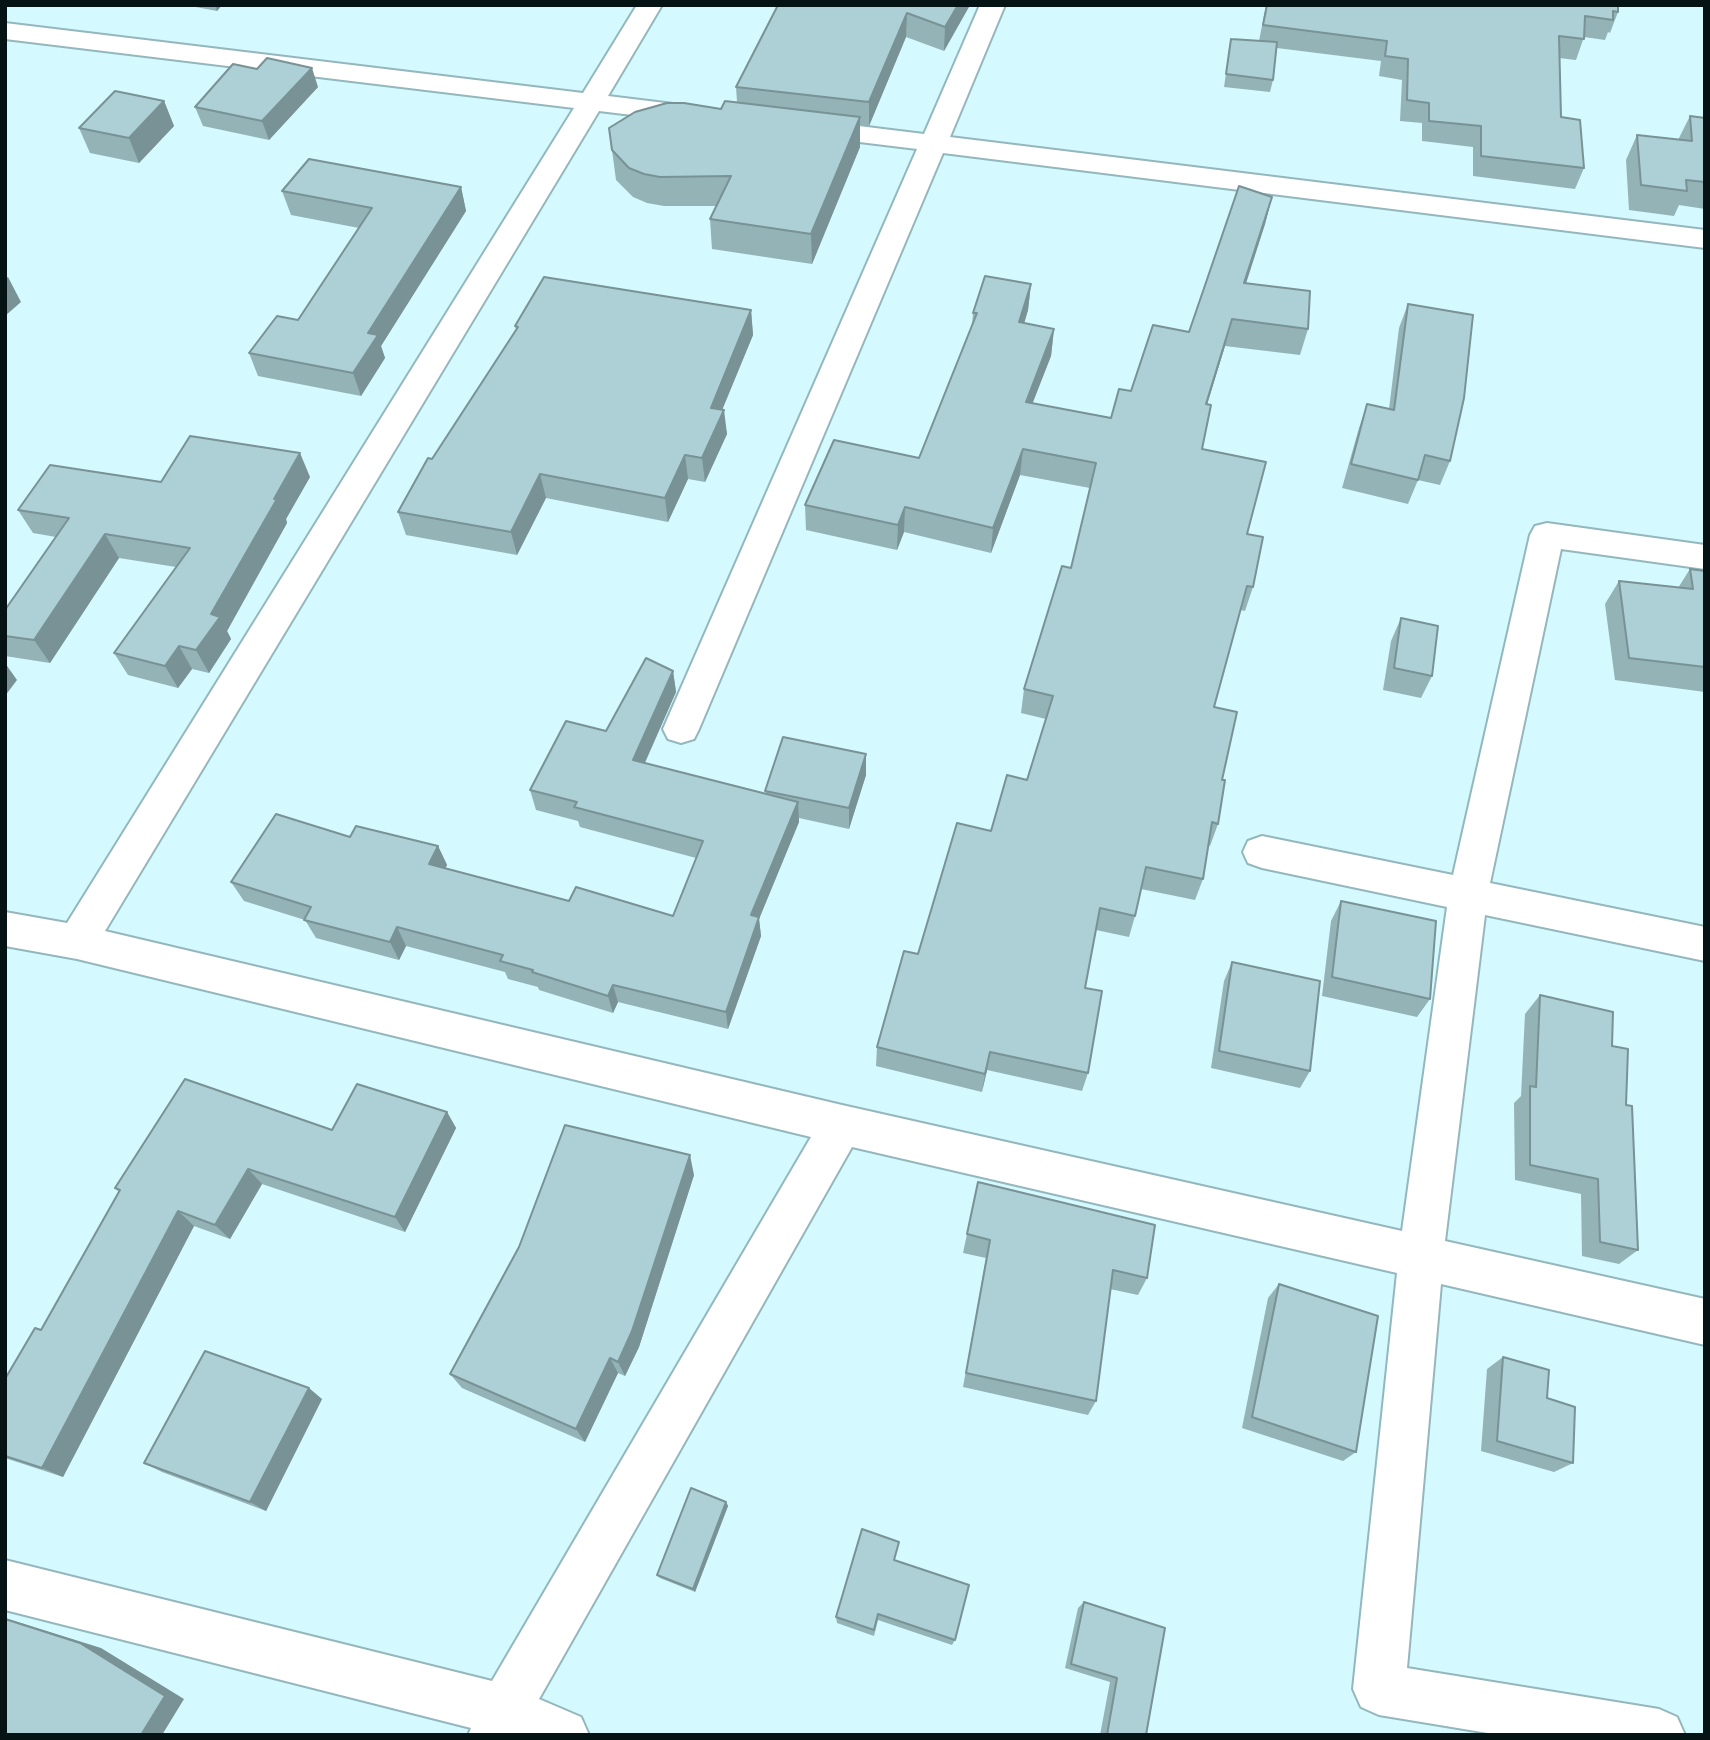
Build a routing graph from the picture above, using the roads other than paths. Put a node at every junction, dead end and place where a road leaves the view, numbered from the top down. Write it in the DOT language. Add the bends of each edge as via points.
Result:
graph roads {
  1 [pos="650,5"];
  2 [pos="993,5"];
  3 [pos="5,31"];
  4 [pos="589,103"];
  5 [pos="727,119"];
  6 [pos="782,125"];
  7 [pos="934,143"];
  8 [pos="1705,239"];
  9 [pos="1705,557"];
  10 [pos="681,729"];
  11 [pos="1262,852"];
  12 [pos="1468,895"];
  13 [pos="5,929"];
  14 [pos="77,942"];
  15 [pos="1705,944"];
  16 [pos="842,1125"];
  17 [pos="1421,1258"];
  18 [pos="1705,1322"];
  19 [pos="5,1585"];
  20 [pos="499,1723"];
  21 [pos="563,1735"];
  22 [pos="1659,1735"];
  1 -- 4 [label="street"];
  2 -- 7 [label="street"];
  3 -- 4 [label="street"];
  4 -- 5 [label="street"];
  4 -- 14 [label="street"];
  6 -- 7 [label="street"];
  7 -- 8 [label="street"];
  7 -- 10 [label="street"];
  9 -- 12 [label="street" via="1547,535"];
  11 -- 12 [label="street"];
  12 -- 15 [label="street"];
  12 -- 17 [label="street"];
  13 -- 14 [label="street"];
  14 -- 16 [label="street"];
  16 -- 17 [label="street"];
  16 -- 20 [label="street"];
  17 -- 18 [label="street"];
  17 -- 22 [label="street" via="1379,1689"];
  19 -- 20 [label="street"];
  20 -- 21 [label="street"];
}
